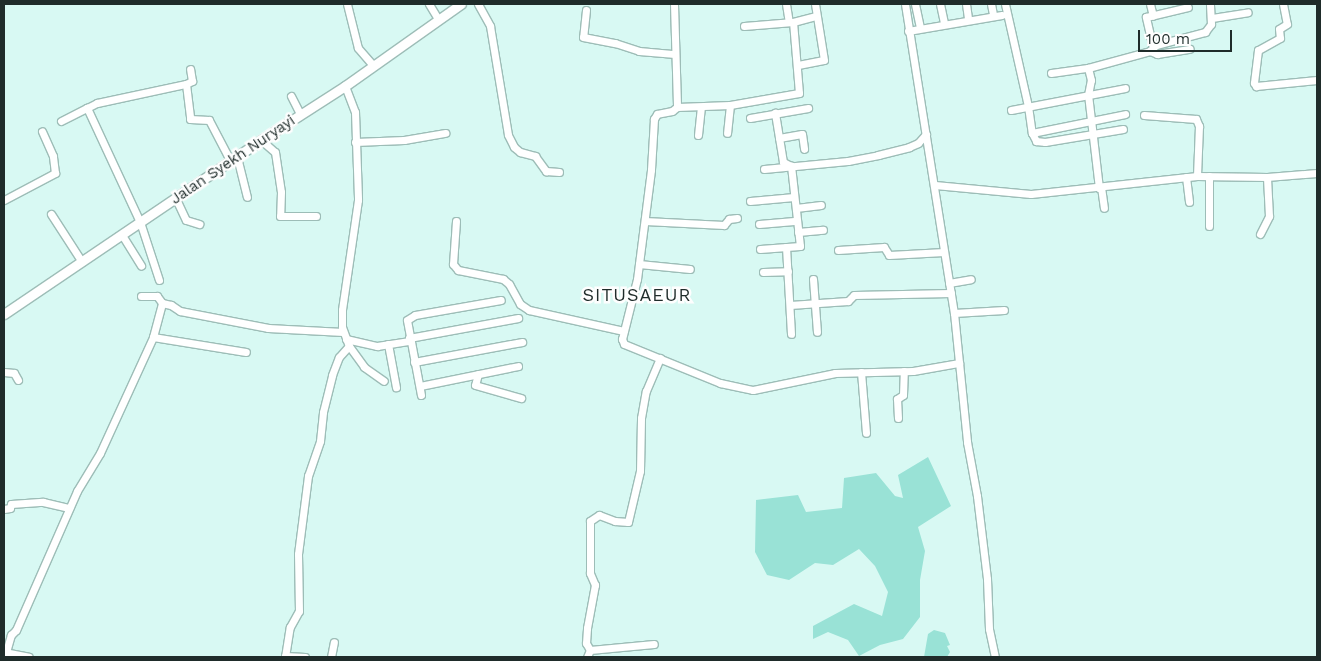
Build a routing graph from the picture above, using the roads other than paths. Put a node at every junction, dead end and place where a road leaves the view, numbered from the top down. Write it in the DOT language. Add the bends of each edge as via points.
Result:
graph roads {
  1 [pos="347,4"];
  2 [pos="429,4"];
  3 [pos="460,4"];
  4 [pos="478,4"];
  5 [pos="674,4"];
  6 [pos="786,4"];
  7 [pos="815,4"];
  8 [pos="915,4"];
  9 [pos="940,4"];
  10 [pos="966,4"];
  11 [pos="991,4"];
  12 [pos="1005,4"];
  13 [pos="1150,4"];
  14 [pos="1210,4"];
  15 [pos="1283,4"];
  16 [pos="905,5"];
  17 [pos="1177,7"];
  18 [pos="1188,7"];
  19 [pos="586,10"];
  20 [pos="1248,12"];
  21 [pos="993,14"];
  22 [pos="1002,15"];
  23 [pos="816,16"];
  24 [pos="1153,16"];
  25 [pos="1212,18"];
  26 [pos="438,19"];
  27 [pos="968,19"];
  28 [pos="791,22"];
  29 [pos="944,23"];
  30 [pos="744,26"];
  31 [pos="920,27"];
  32 [pos="908,31"];
  33 [pos="1190,49"];
  34 [pos="1152,50"];
  35 [pos="675,54"];
  36 [pos="373,65"];
  37 [pos="798,65"];
  38 [pos="1088,68"];
  39 [pos="190,69"];
  40 [pos="1051,73"];
  41 [pos="1317,80"];
  42 [pos="186,84"];
  43 [pos="345,86"];
  44 [pos="1125,88"];
  45 [pos="1088,95"];
  46 [pos="291,96"];
  47 [pos="730,105"];
  48 [pos="677,106"];
  49 [pos="1028,106"];
  50 [pos="701,107"];
  51 [pos="87,108"];
  52 [pos="808,108"];
  53 [pos="1011,110"];
  54 [pos="775,113"];
  55 [pos="300,114"];
  56 [pos="1125,114"];
  57 [pos="1144,115"];
  58 [pos="750,118"];
  59 [pos="61,121"];
  60 [pos="1093,122"];
  61 [pos="1123,129"];
  62 [pos="42,131"];
  63 [pos="1032,132"];
  64 [pos="445,133"];
  65 [pos="727,133"];
  66 [pos="698,134"];
  67 [pos="926,134"];
  68 [pos="1094,134"];
  69 [pos="779,138"];
  70 [pos="261,140"];
  71 [pos="355,142"];
  72 [pos="804,149"];
  73 [pos="234,160"];
  74 [pos="791,166"];
  75 [pos="764,169"];
  76 [pos="558,172"];
  77 [pos="1317,173"];
  78 [pos="1197,176"];
  79 [pos="1209,176"];
  80 [pos="1267,177"];
  81 [pos="1186,178"];
  82 [pos="935,185"];
  83 [pos="1100,188"];
  84 [pos="247,197"];
  85 [pos="794,197"];
  86 [pos="176,199"];
  87 [pos="4,200"];
  88 [pos="750,201"];
  89 [pos="1189,202"];
  90 [pos="821,205"];
  91 [pos="796,208"];
  92 [pos="1104,208"];
  93 [pos="51,214"];
  94 [pos="316,216"];
  95 [pos="737,218"];
  96 [pos="456,221"];
  97 [pos="645,221"];
  98 [pos="140,222"];
  99 [pos="797,222"];
  100 [pos="199,224"];
  101 [pos="759,224"];
  102 [pos="1209,226"];
  103 [pos="823,230"];
  104 [pos="798,232"];
  105 [pos="1260,234"];
  106 [pos="122,235"];
  107 [pos="786,247"];
  108 [pos="760,249"];
  109 [pos="150,250"];
  110 [pos="838,250"];
  111 [pos="944,252"];
  112 [pos="136,257"];
  113 [pos="82,262"];
  114 [pos="142,264"];
  115 [pos="639,264"];
  116 [pos="690,269"];
  117 [pos="788,270"];
  118 [pos="763,272"];
  119 [pos="813,279"];
  120 [pos="971,279"];
  121 [pos="159,280"];
  122 [pos="949,283"];
  123 [pos="951,293"];
  124 [pos="141,296"];
  125 [pos="501,300"];
  126 [pos="162,303"];
  127 [pos="815,303"];
  128 [pos="790,305"];
  129 [pos="1004,310"];
  130 [pos="954,313"];
  131 [pos="4,314"];
  132 [pos="518,318"];
  133 [pos="624,331"];
  134 [pos="817,332"];
  135 [pos="792,334"];
  136 [pos="154,337"];
  137 [pos="346,339"];
  138 [pos="410,340"];
  139 [pos="522,342"];
  140 [pos="388,344"];
  141 [pos="246,352"];
  142 [pos="660,358"];
  143 [pos="414,362"];
  144 [pos="959,363"];
  145 [pos="518,366"];
  146 [pos="904,371"];
  147 [pos="4,372"];
  148 [pos="861,372"];
  149 [pos="478,374"];
  150 [pos="18,380"];
  151 [pos="384,381"];
  152 [pos="420,386"];
  153 [pos="396,387"];
  154 [pos="422,395"];
  155 [pos="521,398"];
  156 [pos="898,418"];
  157 [pos="866,433"];
  158 [pos="4,508"];
  159 [pos="69,508"];
  160 [pos="334,642"];
  161 [pos="654,644"];
  162 [pos="5,652"];
  163 [pos="588,654"];
  164 [pos="29,657"];
  165 [pos="285,657"];
  166 [pos="305,657"];
  167 [pos="331,657"];
  168 [pos="995,657"];
  1 -- 36 [label="street" via="358,48"];
  2 -- 26 [label="street"];
  3 -- 26 [label="main road, Jalan Syekh Nuryayi"];
  4 -- 76 [label="street" via="490,26 508,135 520,152 535,156 546,171"];
  5 -- 35 [label="street"];
  6 -- 28 [label="street"];
  7 -- 23 [label="street"];
  8 -- 16 [label="street"];
  8 -- 31 [label="street"];
  9 -- 29 [label="street"];
  10 -- 27 [label="street"];
  11 -- 21 [label="street"];
  12 -- 49 [label="street"];
  13 -- 24 [label="street"];
  14 -- 25 [label="street"];
  15 -- 41 [label="street" via="1287,24 1279,29 1280,38 1258,50 1254,84"];
  16 -- 32 [label="street"];
  17 -- 18 [label="street"];
  17 -- 24 [label="street"];
  19 -- 35 [label="street" via="583,37 639,51"];
  20 -- 25 [label="street"];
  22 -- 32 [label="street"];
  23 -- 28 [label="street"];
  23 -- 37 [label="street" via="824,60"];
  24 -- 34 [label="street" via="1146,17"];
  25 -- 34 [label="street" via="1205,32"];
  26 -- 36 [label="main road, Jalan Syekh Nuryayi"];
  28 -- 30 [label="street"];
  28 -- 37 [label="street"];
  32 -- 67 [label="street"];
  33 -- 34 [label="street" via="1157,54"];
  34 -- 38 [label="street"];
  35 -- 48 [label="street"];
  36 -- 43 [label="main road, Jalan Syekh Nuryayi"];
  37 -- 47 [label="street" via="800,90 796,95"];
  38 -- 40 [label="street"];
  38 -- 45 [label="street" via="1091,80"];
  39 -- 42 [label="street" via="192,81"];
  42 -- 51 [label="street"];
  42 -- 73 [label="street" via="190,119 209,120"];
  43 -- 55 [label="main road, Jalan Syekh Nuryayi"];
  43 -- 71 [label="street" via="354,106"];
  44 -- 45 [label="street"];
  45 -- 49 [label="street"];
  45 -- 60 [label="street"];
  46 -- 55 [label="street"];
  47 -- 50 [label="street"];
  47 -- 65 [label="street"];
  48 -- 50 [label="street"];
  48 -- 97 [label="street" via="655,116"];
  49 -- 53 [label="street"];
  49 -- 63 [label="street"];
  50 -- 66 [label="street"];
  51 -- 59 [label="street"];
  51 -- 98 [label="street"];
  52 -- 54 [label="street"];
  54 -- 58 [label="street"];
  54 -- 69 [label="street"];
  55 -- 70 [label="main road, Jalan Syekh Nuryayi"];
  56 -- 60 [label="street"];
  57 -- 78 [label="street" via="1196,119 1199,126"];
  60 -- 63 [label="street"];
  60 -- 68 [label="street"];
  61 -- 68 [label="street"];
  62 -- 87 [label="street" via="53,156 55,174"];
  63 -- 68 [label="street" via="1039,142"];
  64 -- 71 [label="street" via="404,140"];
  67 -- 74 [label="street" via="909,147 878,155"];
  67 -- 82 [label="street"];
  68 -- 83 [label="street"];
  69 -- 72 [label="street" via="802,134"];
  69 -- 74 [label="street" via="783,162"];
  70 -- 73 [label="main road, Jalan Syekh Nuryayi"];
  70 -- 94 [label="street" via="275,152 281,192 280,216"];
  71 -- 137 [label="street" via="358,200 342,310"];
  73 -- 84 [label="street"];
  73 -- 86 [label="main road, Jalan Syekh Nuryayi"];
  74 -- 75 [label="street"];
  74 -- 85 [label="street"];
  77 -- 80 [label="street"];
  78 -- 79 [label="street"];
  78 -- 81 [label="street"];
  79 -- 80 [label="street"];
  79 -- 102 [label="street"];
  80 -- 105 [label="street" via="1269,216"];
  81 -- 83 [label="street"];
  81 -- 89 [label="street"];
  82 -- 83 [label="street" via="1015,194"];
  82 -- 111 [label="street"];
  83 -- 92 [label="street"];
  85 -- 88 [label="street"];
  85 -- 91 [label="street"];
  86 -- 98 [label="main road, Jalan Syekh Nuryayi"];
  86 -- 100 [label="street" via="186,220"];
  90 -- 91 [label="street"];
  91 -- 99 [label="street"];
  93 -- 113 [label="street"];
  95 -- 97 [label="street" via="729,219 724,226"];
  96 -- 133 [label="street" via="453,264 458,270 503,279 510,284 520,304 529,310"];
  97 -- 115 [label="street"];
  98 -- 106 [label="main road, Jalan Syekh Nuryayi"];
  98 -- 109 [label="street"];
  99 -- 101 [label="street"];
  99 -- 104 [label="street"];
  103 -- 104 [label="street"];
  104 -- 107 [label="street" via="800,246"];
  106 -- 112 [label="street"];
  106 -- 113 [label="main road, Jalan Syekh Nuryayi"];
  107 -- 108 [label="street"];
  107 -- 117 [label="street"];
  109 -- 112 [label="street"];
  109 -- 121 [label="street"];
  110 -- 111 [label="street" via="884,247 889,256"];
  111 -- 122 [label="street"];
  112 -- 114 [label="street"];
  113 -- 131 [label="main road, Jalan Syekh Nuryayi"];
  115 -- 116 [label="street"];
  115 -- 133 [label="street"];
  117 -- 118 [label="street"];
  117 -- 128 [label="street"];
  119 -- 127 [label="street"];
  120 -- 122 [label="street"];
  122 -- 123 [label="street"];
  123 -- 127 [label="street" via="854,295 848,301"];
  123 -- 130 [label="street"];
  124 -- 126 [label="street" via="157,296"];
  125 -- 138 [label="street" via="415,315 406,320"];
  126 -- 136 [label="street"];
  126 -- 137 [label="street" via="180,311"];
  127 -- 128 [label="street"];
  127 -- 134 [label="street"];
  128 -- 135 [label="street"];
  129 -- 130 [label="street"];
  130 -- 144 [label="street"];
  132 -- 138 [label="street"];
  133 -- 142 [label="street" via="622,342 626,346"];
  136 -- 141 [label="street"];
  136 -- 159 [label="street" via="100,453"];
  137 -- 140 [label="street" via="377,346"];
  137 -- 151 [label="street" via="364,366"];
  137 -- 165 [label="street" via="332,375 320,441 308,476 298,554 300,607 290,627"];
  138 -- 140 [label="street"];
  138 -- 143 [label="street"];
  139 -- 143 [label="street"];
  140 -- 153 [label="street"];
  142 -- 148 [label="street" via="720,382 753,390 834,373"];
  142 -- 163 [label="street" via="646,391 641,418 640,471 628,522 599,515 590,521 590,573 595,585 587,628"];
  143 -- 152 [label="street"];
  144 -- 146 [label="street"];
  144 -- 168 [label="street" via="987,579 989,629"];
  145 -- 149 [label="street"];
  146 -- 148 [label="street"];
  146 -- 156 [label="street" via="903,395 897,400"];
  147 -- 150 [label="street" via="14,373"];
  148 -- 157 [label="street"];
  149 -- 152 [label="street"];
  149 -- 155 [label="street" via="475,385"];
  152 -- 154 [label="street"];
  158 -- 159 [label="street" via="10,508 11,504 43,502"];
  159 -- 162 [label="street"];
  160 -- 167 [label="street"];
  161 -- 163 [label="street"];
  162 -- 164 [label="street"];
  165 -- 166 [label="street"];
}
